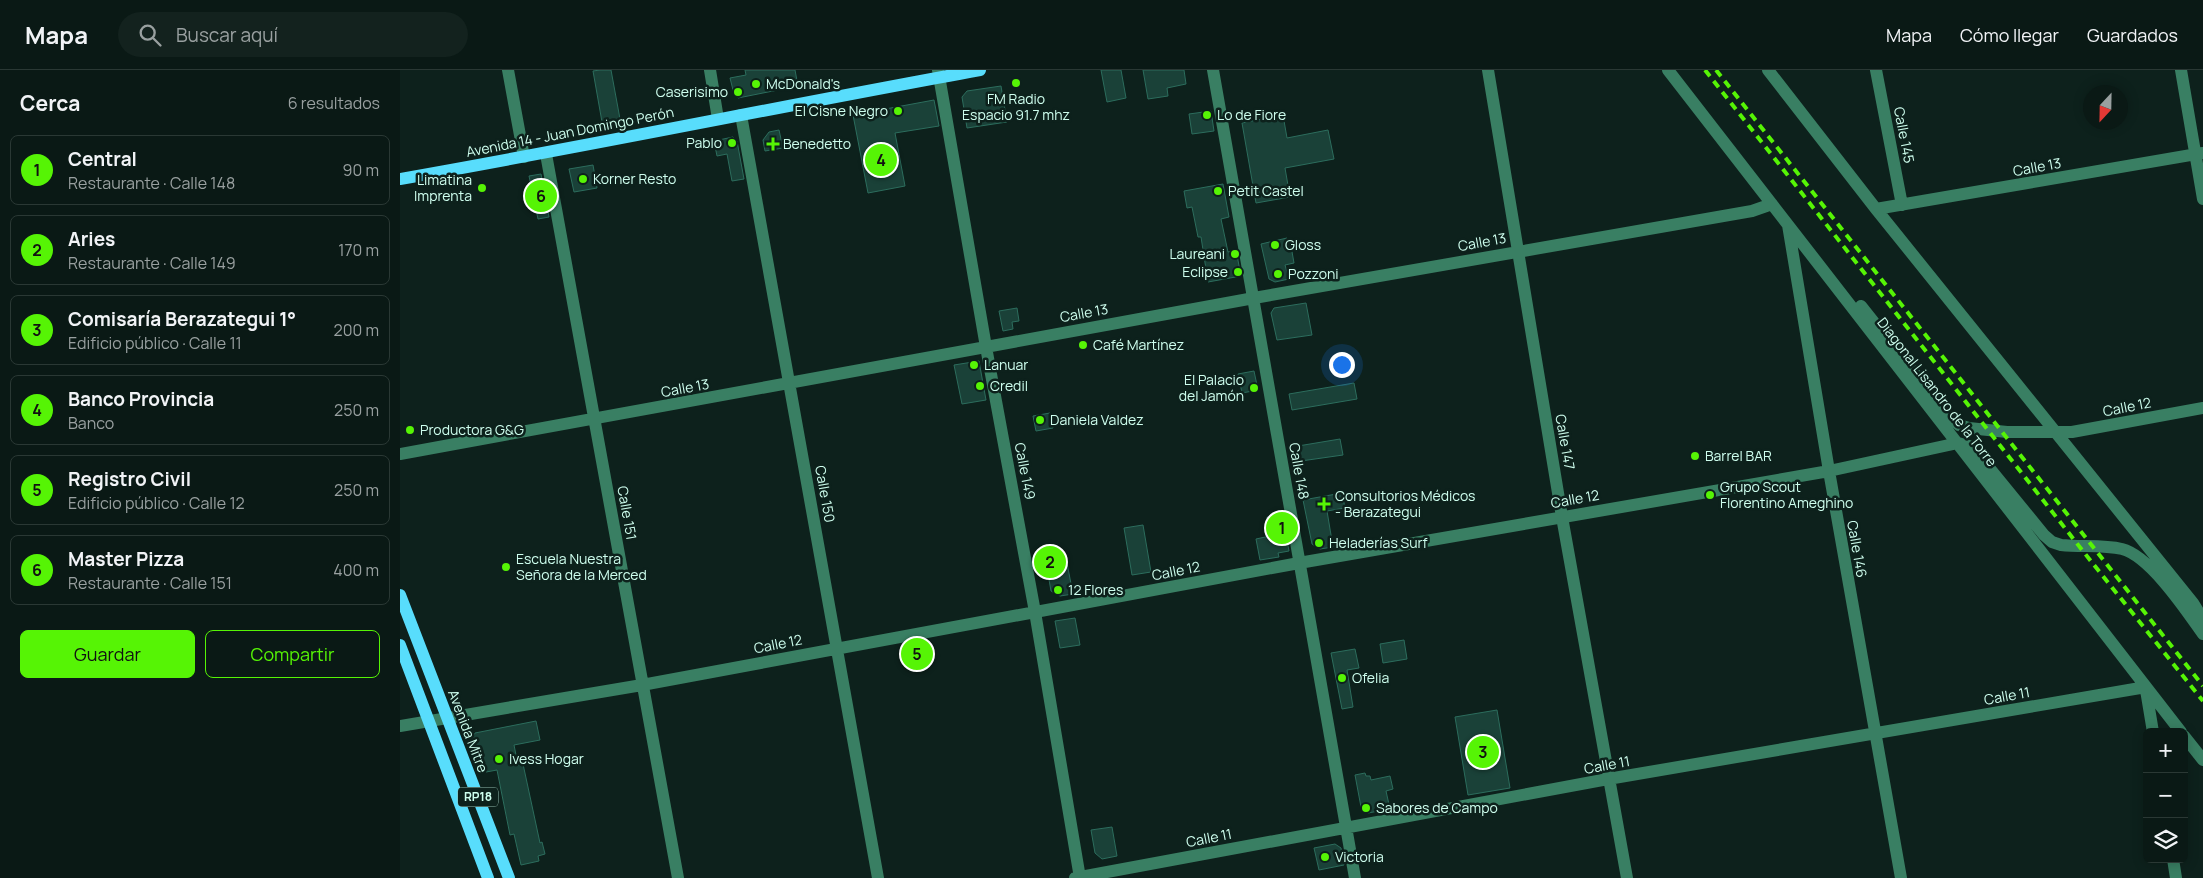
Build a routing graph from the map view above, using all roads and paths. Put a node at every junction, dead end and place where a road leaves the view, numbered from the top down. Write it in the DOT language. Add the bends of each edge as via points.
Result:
graph roads {
  1 [pos="508,70"];
  2 [pos="710,70"];
  3 [pos="980,70"];
  4 [pos="1213,70"];
  5 [pos="1488,70"];
  6 [pos="1668,70"];
  7 [pos="1768,70"];
  8 [pos="1876,70"];
  9 [pos="2181,70"];
  10 [pos="939,74"];
  11 [pos="741,115"];
  12 [pos="718,118"];
  13 [pos="546,154"];
  14 [pos="2199,154"];
  15 [pos="524,157"];
  16 [pos="400,178"];
  17 [pos="2203,199"];
  18 [pos="1772,204"];
  19 [pos="1902,205"];
  20 [pos="1876,209"];
  21 [pos="1788,224"];
  22 [pos="1518,251"];
  23 [pos="1254,298"];
  24 [pos="986,346"];
  25 [pos="790,384"];
  26 [pos="2203,408"];
  27 [pos="595,419"];
  28 [pos="2056,432"];
  29 [pos="1958,443"];
  30 [pos="400,454"];
  31 [pos="1828,471"];
  32 [pos="1562,517"];
  33 [pos="1300,563"];
  34 [pos="400,595"];
  35 [pos="1036,612"];
  36 [pos="2203,619"];
  37 [pos="2203,634"];
  38 [pos="400,645"];
  39 [pos="838,648"];
  40 [pos="642,685"];
  41 [pos="2146,687"];
  42 [pos="446,717"];
  43 [pos="429,720"];
  44 [pos="400,726"];
  45 [pos="2152,728"];
  46 [pos="2178,728"];
  47 [pos="1875,734"];
  48 [pos="2188,741"];
  49 [pos="2203,760"];
  50 [pos="1608,779"];
  51 [pos="1346,828"];
  52 [pos="2174,863"];
  53 [pos="488,878"];
  54 [pos="509,878"];
  55 [pos="678,878"];
  56 [pos="878,878"];
  57 [pos="1079,878"];
  58 [pos="1355,878"];
  59 [pos="1627,878"];
  60 [pos="1901,878"];
  61 [pos="2176,878"];
  1 -- 15 [label="street"];
  2 -- 12 [label="street"];
  3 -- 10 [label="main road, Avenida 14 - Juan Domingo Perón"];
  4 -- 23 [label="street, Calle 148"];
  5 -- 22 [label="street, Calle 147"];
  6 -- 18 [label="street, Diagonal Lisandro de la Torre"];
  7 -- 20 [label="street"];
  8 -- 19 [label="street, Calle 145"];
  9 -- 14 [label="street"];
  10 -- 11 [label="main road, Avenida 14 - Juan Domingo Perón"];
  10 -- 24 [label="street, Calle 149"];
  11 -- 12 [label="main road, Avenida 14 - Juan Domingo Perón"];
  11 -- 25 [label="street, Calle 150"];
  12 -- 13 [label="main road, Avenida 14 - Juan Domingo Perón"];
  13 -- 15 [label="main road, Avenida 14 - Juan Domingo Perón"];
  13 -- 27 [label="street, Calle 151"];
  14 -- 17 [label="street"];
  14 -- 19 [label="street, Calle 13"];
  15 -- 16 [label="main road, Avenida 14 - Juan Domingo Perón"];
  18 -- 21 [label="street, Diagonal Lisandro de la Torre"];
  18 -- 22 [label="street, Calle 13" via="1752,211"];
  19 -- 20 [label="street, Calle 13"];
  20 -- 28 [label="street"];
  21 -- 28 [label="street, Calle 12" via="1880,328 1954,422 1982,429"];
  21 -- 29 [label="street, Diagonal Lisandro de la Torre"];
  21 -- 31 [label="street, Calle 146"];
  22 -- 23 [label="street, Calle 13"];
  22 -- 32 [label="street, Calle 147"];
  23 -- 24 [label="street, Calle 13"];
  23 -- 33 [label="street, Calle 148"];
  24 -- 25 [label="street, Calle 13"];
  24 -- 35 [label="street, Calle 149"];
  25 -- 27 [label="street, Calle 13"];
  25 -- 39 [label="street, Calle 150"];
  26 -- 28 [label="street, Calle 12" via="2072,432"];
  27 -- 30 [label="street, Calle 13"];
  27 -- 40 [label="street, Calle 151"];
  28 -- 36 [label="street"];
  29 -- 31 [label="street, Calle 12"];
  29 -- 37 [label="street" via="1969,446 1978,455 2052,542 2121,549 2141,558"];
  29 -- 41 [label="street, Diagonal Lisandro de la Torre"];
  31 -- 32 [label="street, Calle 12"];
  31 -- 47 [label="street, Calle 146"];
  32 -- 33 [label="street, Calle 12"];
  32 -- 50 [label="street, Calle 147"];
  33 -- 35 [label="street, Calle 12"];
  33 -- 51 [label="street, Calle 148"];
  34 -- 42 [label="main road, Avenida Mitre / RP18"];
  35 -- 39 [label="street, Calle 12"];
  35 -- 57 [label="street, Calle 149"];
  38 -- 43 [label="main road, RP18"];
  39 -- 40 [label="street, Calle 12"];
  39 -- 56 [label="street, Calle 150"];
  40 -- 42 [label="street, Calle 12"];
  40 -- 55 [label="street, Calle 151"];
  41 -- 45 [label="street"];
  41 -- 46 [label="street, Diagonal Lisandro de la Torre"];
  41 -- 47 [label="street, Calle 11"];
  42 -- 43 [label="street, Calle 12"];
  42 -- 54 [label="main road, Avenida Mitre / RP18"];
  43 -- 44 [label="street, Calle 12"];
  43 -- 53 [label="main road, RP18"];
  47 -- 50 [label="street, Calle 11"];
  47 -- 60 [label="street, Calle 146"];
  48 -- 49 [label="street"];
  50 -- 51 [label="street, Calle 11"];
  50 -- 59 [label="street, Calle 147"];
  51 -- 57 [label="street, Calle 11"];
  51 -- 58 [label="street, Calle 148"];
  52 -- 61 [label="street"];
}
